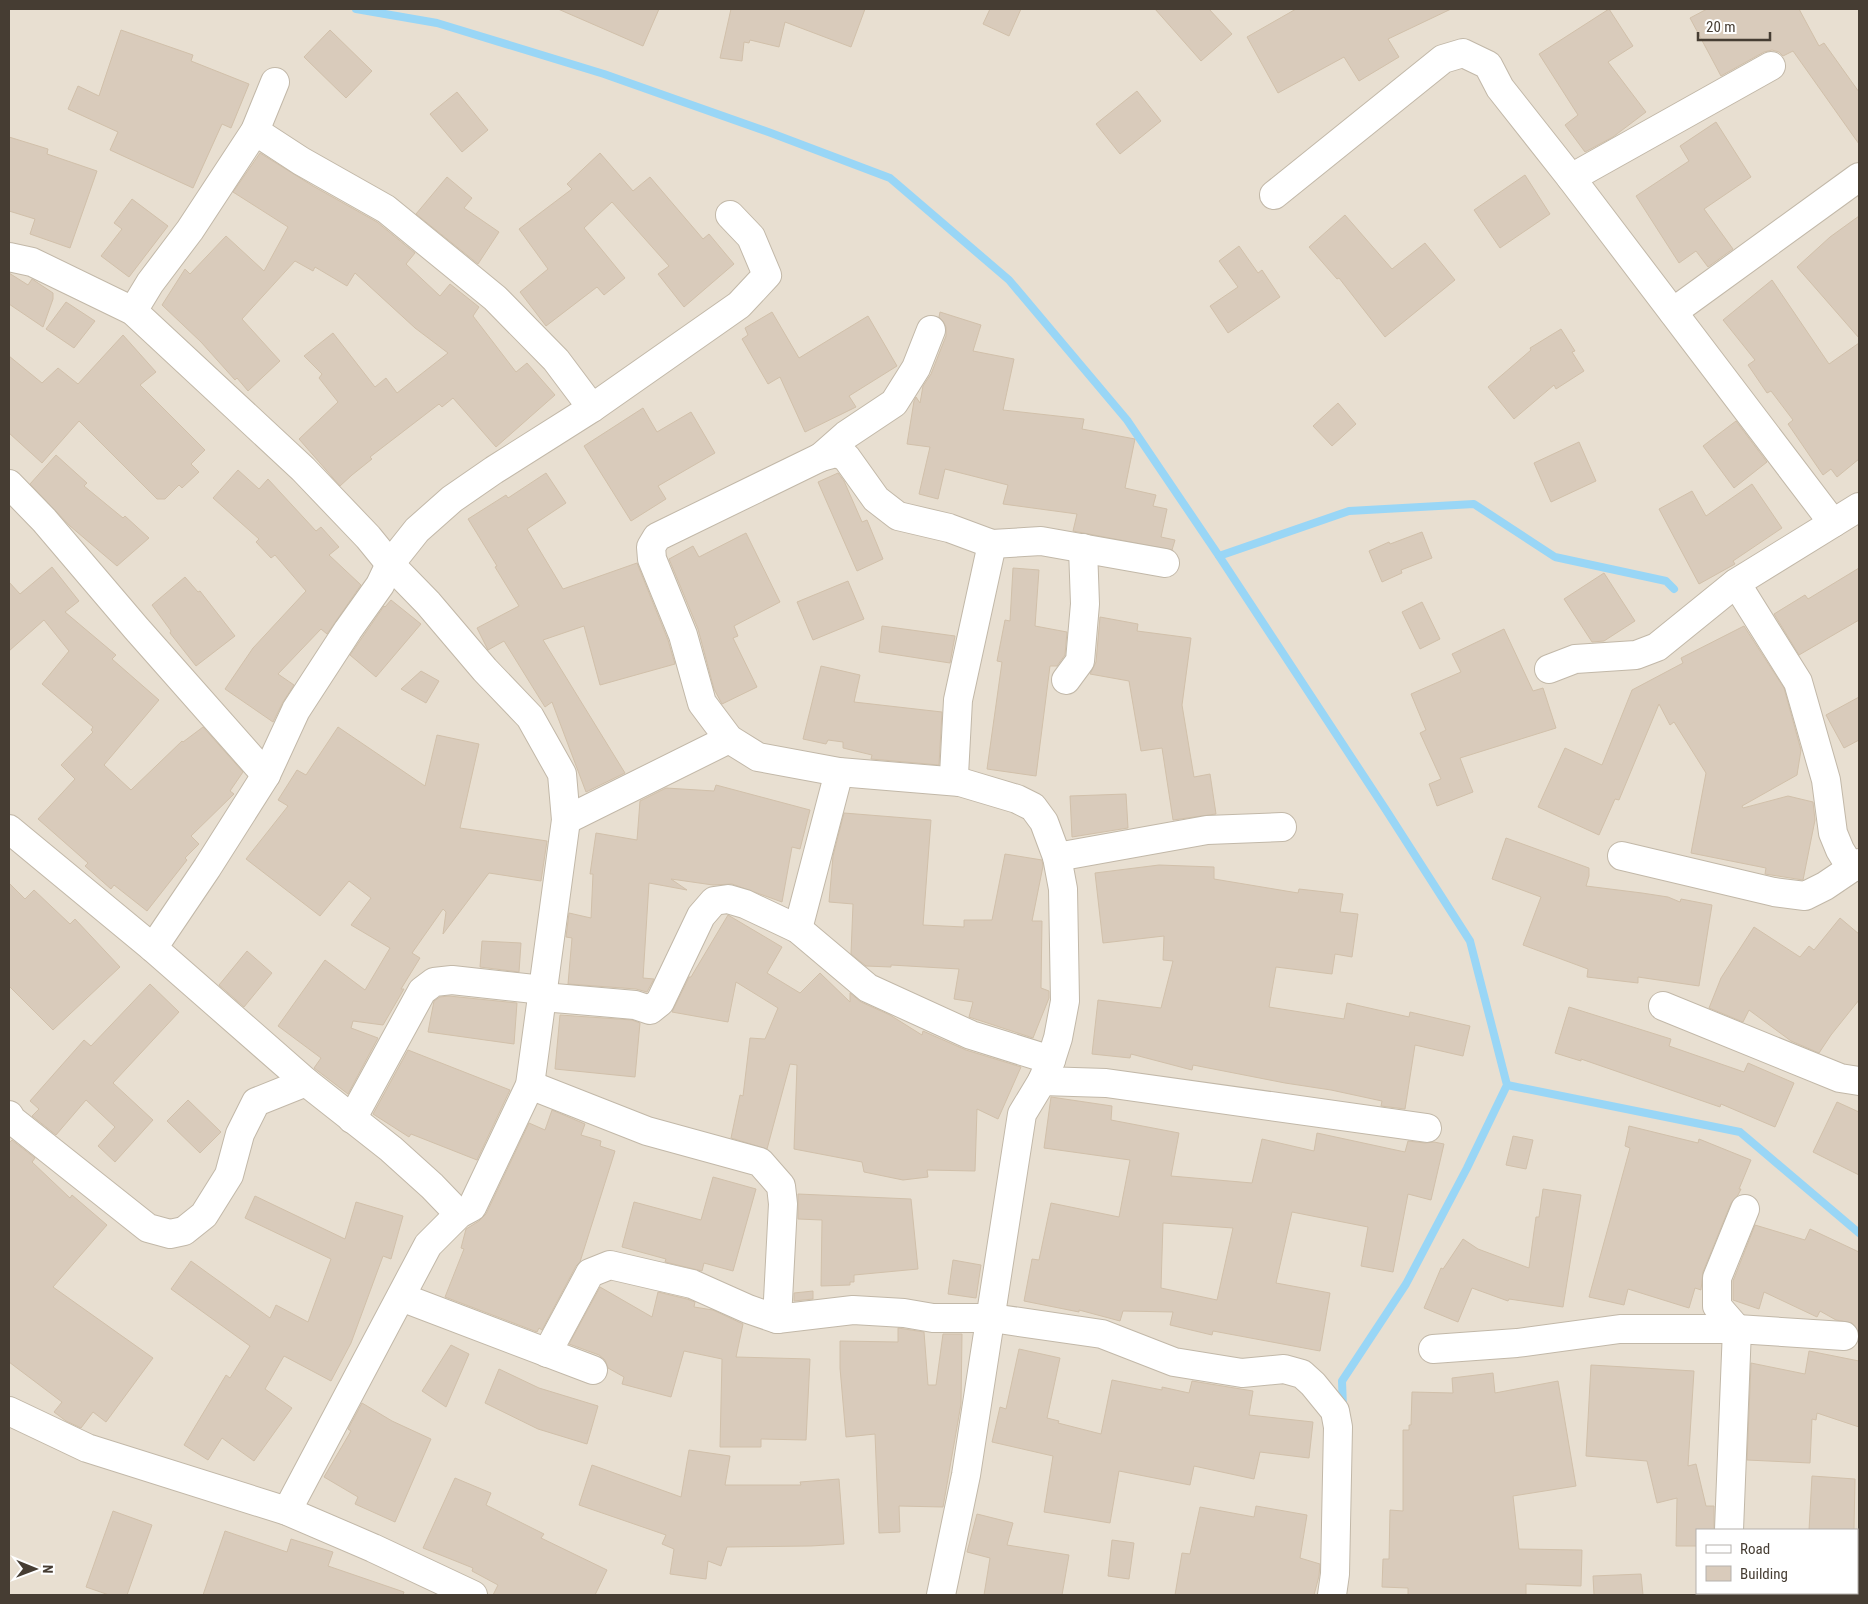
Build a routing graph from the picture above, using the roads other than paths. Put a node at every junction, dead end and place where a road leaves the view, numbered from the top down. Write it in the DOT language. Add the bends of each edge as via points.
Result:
graph roads {
  1 [pos="1771,66"];
  2 [pos="275,82"];
  3 [pos="255,131"];
  4 [pos="1859,177"];
  5 [pos="1571,178"];
  6 [pos="1274,195"];
  7 [pos="730,215"];
  8 [pos="9,257"];
  9 [pos="133,311"];
  10 [pos="1673,312"];
  11 [pos="931,330"];
  12 [pos="592,408"];
  13 [pos="821,457"];
  14 [pos="9,484"];
  15 [pos="1859,507"];
  16 [pos="1833,523"];
  17 [pos="992,544"];
  18 [pos="1083,548"];
  19 [pos="1165,563"];
  20 [pos="390,564"];
  21 [pos="1736,583"];
  22 [pos="1549,669"];
  23 [pos="1066,680"];
  24 [pos="729,739"];
  25 [pos="840,772"];
  26 [pos="266,775"];
  27 [pos="960,782"];
  28 [pos="566,820"];
  29 [pos="1282,827"];
  30 [pos="9,829"];
  31 [pos="1622,856"];
  32 [pos="1057,857"];
  33 [pos="1855,865"];
  34 [pos="798,930"];
  35 [pos="153,948"];
  36 [pos="543,993"];
  37 [pos="1664,1006"];
  38 [pos="1046,1070"];
  39 [pos="1859,1081"];
  40 [pos="306,1082"];
  41 [pos="530,1085"];
  42 [pos="9,1115"];
  43 [pos="352,1119"];
  44 [pos="1427,1128"];
  45 [pos="1745,1209"];
  46 [pos="459,1214"];
  47 [pos="401,1297"];
  48 [pos="777,1318"];
  49 [pos="992,1318"];
  50 [pos="1737,1329"];
  51 [pos="1844,1336"];
  52 [pos="1433,1349"];
  53 [pos="547,1353"];
  54 [pos="593,1370"];
  55 [pos="9,1411"];
  56 [pos="287,1511"];
  57 [pos="1729,1529"];
  58 [pos="473,1595"];
  59 [pos="941,1595"];
  60 [pos="1332,1595"];
  1 -- 5 [label="street"];
  2 -- 3 [label="street"];
  3 -- 9 [label="street"];
  3 -- 12 [label="street" via="300,161 386,209 495,298 556,360"];
  4 -- 10 [label="street"];
  5 -- 6 [label="street" via="1500,88 1488,65 1464,53 1443,59"];
  5 -- 10 [label="street"];
  7 -- 12 [label="street" via="751,238 767,275 739,306"];
  8 -- 9 [label="street" via="32,262"];
  9 -- 20 [label="street" via="303,469"];
  10 -- 16 [label="street"];
  11 -- 13 [label="street" via="916,368 894,403 846,435"];
  12 -- 20 [label="street" via="452,499 417,530"];
  13 -- 17 [label="street" via="836,453 846,457 876,499 898,516 949,528"];
  13 -- 24 [label="street" via="657,537 651,547 652,559 683,635 702,704"];
  14 -- 26 [label="street"];
  15 -- 16 [label="street"];
  16 -- 21 [label="street"];
  17 -- 18 [label="street" via="1041,541"];
  17 -- 27 [label="street" via="958,700 954,775"];
  18 -- 19 [label="street"];
  18 -- 23 [label="street" via="1085,604 1080,661"];
  20 -- 26 [label="street" via="380,585 296,710"];
  20 -- 28 [label="street" via="530,717 562,774"];
  21 -- 22 [label="street" via="1657,647 1636,655 1574,659"];
  21 -- 33 [label="street" via="1798,682 1826,780 1833,833 1840,850"];
  24 -- 25 [label="street" via="758,757"];
  24 -- 28 [label="street"];
  25 -- 27 [label="street"];
  25 -- 34 [label="street"];
  26 -- 35 [label="street"];
  27 -- 32 [label="street" via="1033,806 1044,822"];
  28 -- 36 [label="street"];
  29 -- 32 [label="street" via="1207,830"];
  30 -- 35 [label="street"];
  31 -- 33 [label="street" via="1774,892 1805,896"];
  32 -- 38 [label="street" via="1063,889 1065,1001 1058,1038"];
  34 -- 36 [label="street" via="745,904 728,899 714,901 701,916 660,1002 650,1010 634,1004"];
  34 -- 38 [label="street" via="868,988"];
  35 -- 40 [label="street"];
  36 -- 41 [label="street"];
  36 -- 43 [label="street" via="452,980 434,982 422,991"];
  37 -- 39 [label="street" via="1840,1078"];
  38 -- 44 [label="street" via="1106,1083"];
  38 -- 49 [label="street" via="1022,1114"];
  40 -- 42 [label="street" via="256,1102 240,1134 229,1175 204,1215 184,1231 170,1234 148,1228"];
  40 -- 43 [label="street"];
  41 -- 46 [label="street" via="472,1208"];
  41 -- 48 [label="street" via="647,1131 760,1162 781,1186 783,1204"];
  43 -- 46 [label="street" via="391,1149"];
  45 -- 50 [label="street" via="1717,1278 1717,1306"];
  46 -- 47 [label="street" via="428,1245"];
  47 -- 53 [label="street"];
  47 -- 56 [label="street"];
  48 -- 49 [label="street" via="853,1310 933,1318"];
  48 -- 53 [label="street" via="692,1284 610,1265 590,1273"];
  49 -- 59 [label="street" via="966,1475"];
  49 -- 60 [label="street" via="1102,1334 1174,1362 1242,1373 1284,1368 1302,1374 1335,1410 1338,1427"];
  50 -- 51 [label="street"];
  50 -- 52 [label="street" via="1620,1329 1516,1343"];
  50 -- 57 [label="street"];
  53 -- 54 [label="street"];
  55 -- 56 [label="street" via="87,1448"];
  56 -- 58 [label="street"];
}
